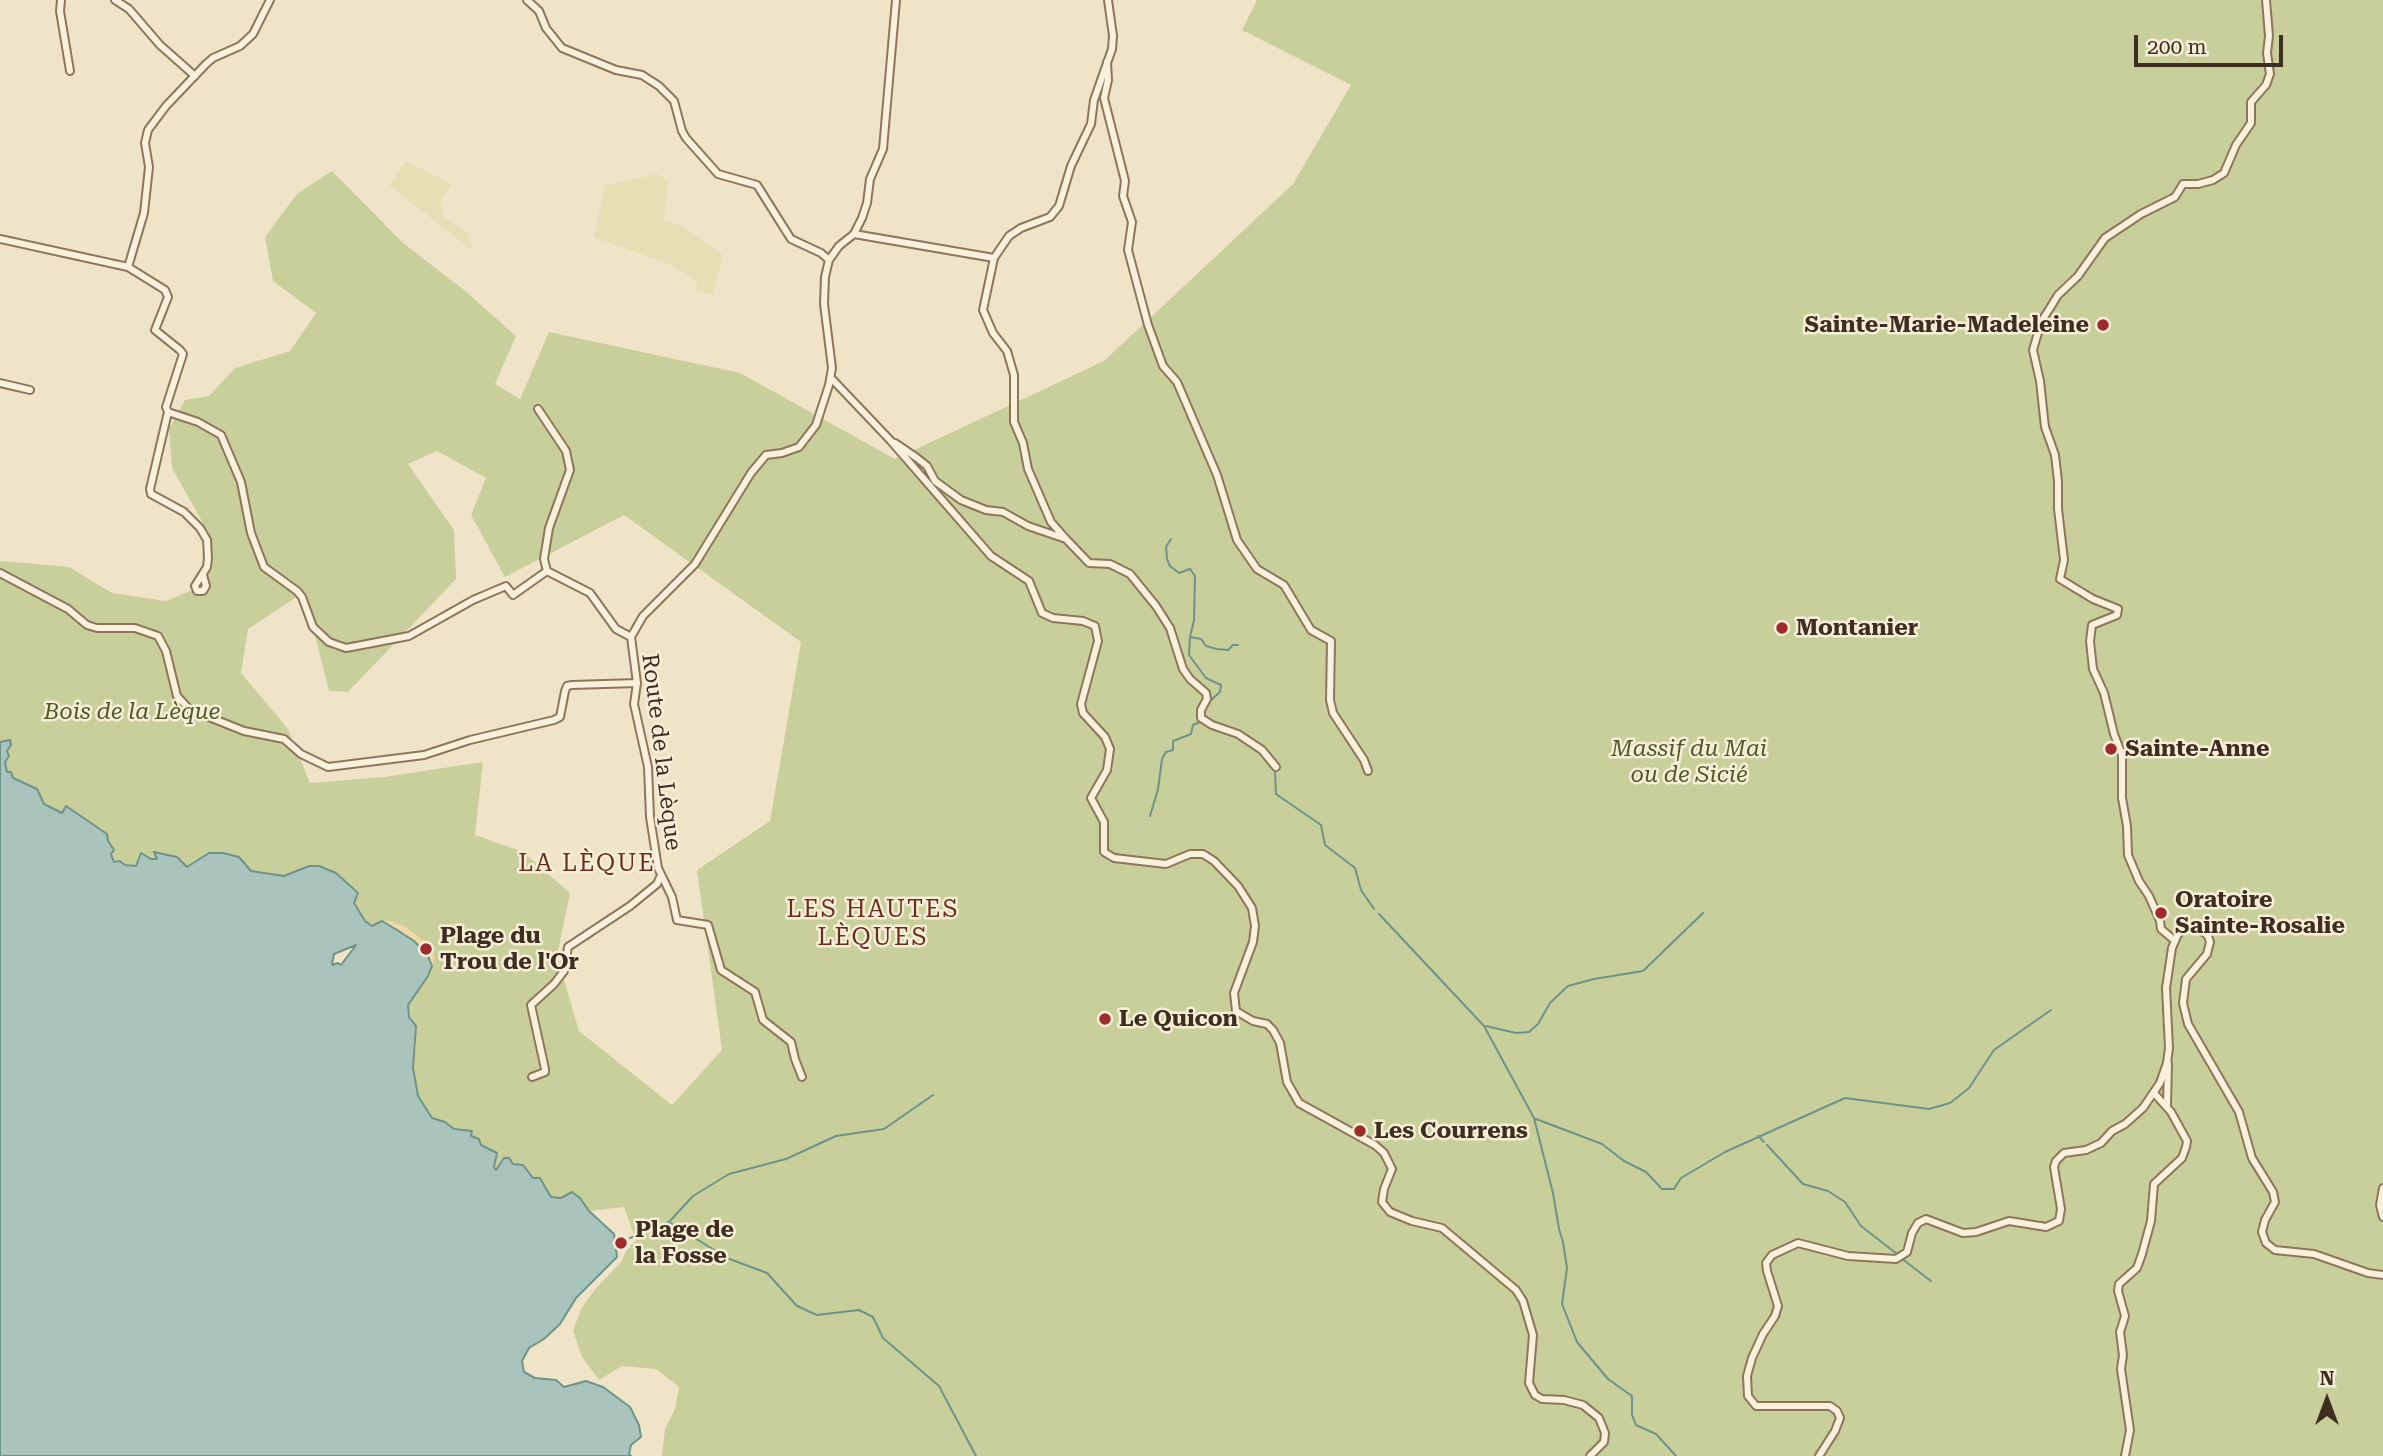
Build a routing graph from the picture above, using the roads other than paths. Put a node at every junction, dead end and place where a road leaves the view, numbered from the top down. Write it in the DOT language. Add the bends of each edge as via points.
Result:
graph roads {
  1 [pos="61,0"];
  2 [pos="116,0"];
  3 [pos="270,0"];
  4 [pos="527,0"];
  5 [pos="896,0"];
  6 [pos="1108,0"];
  7 [pos="2266,0"];
  8 [pos="1107,62"];
  9 [pos="70,71"];
  10 [pos="195,76"];
  11 [pos="854,234"];
  12 [pos="0,239"];
  13 [pos="994,258"];
  14 [pos="829,260"];
  15 [pos="128,267"];
  16 [pos="831,378"];
  17 [pos="0,383"];
  18 [pos="30,390"];
  19 [pos="538,409"];
  20 [pos="168,412"];
  21 [pos="890,440"];
  22 [pos="1066,539"];
  23 [pos="547,571"];
  24 [pos="0,573"];
  25 [pos="203,575"];
  26 [pos="631,637"];
  27 [pos="637,682"];
  28 [pos="1276,766"];
  29 [pos="1368,771"];
  30 [pos="661,875"];
  31 [pos="2174,940"];
  32 [pos="2167,1063"];
  33 [pos="532,1077"];
  34 [pos="802,1077"];
  35 [pos="2154,1093"];
  36 [pos="2167,1105"];
  37 [pos="2383,1188"];
  38 [pos="2383,1217"];
  39 [pos="2383,1275"];
  40 [pos="1590,1456"];
  41 [pos="1819,1456"];
  42 [pos="2125,1456"];
  1 -- 9 [label="street"];
  2 -- 10 [label="street"];
  3 -- 10 [label="street" via="247,41 213,58"];
  4 -- 14 [label="street" via="539,10 562,48 616,70 642,75 659,86 674,101 686,138 719,174 757,185 791,239"];
  5 -- 11 [label="street" via="883,149"];
  6 -- 8 [label="street" via="1113,36"];
  7 -- 31 [label="street" via="2270,74 2251,102 2251,123 2224,173 2213,180 2183,184 2175,197 2105,238 2050,307 2033,350 2045,427 2055,454 2064,560 2060,579 2118,609 2117,615 2092,625 2093,669 2122,755 2128,855 2161,929"];
  8 -- 13 [label="street" via="1091,124 1056,213 1014,233"];
  8 -- 29 [label="street" via="1104,98 1132,222 1131,264 1163,366 1177,382 1217,475 1237,540 1257,569 1284,585 1311,630 1331,641 1333,713"];
  10 -- 15 [label="street" via="148,130 145,202"];
  11 -- 13 [label="street"];
  11 -- 14 [label="street"];
  12 -- 15 [label="street"];
  13 -- 22 [label="street" via="983,310 1007,351 1014,374 1014,422 1033,481 1051,522"];
  14 -- 16 [label="street" via="824,303"];
  15 -- 20 [label="street" via="165,290 168,297 155,330 183,354"];
  16 -- 21 [label="street"];
  16 -- 26 [label="street, Route de la Lèque" via="808,438 799,447 766,455 695,564 643,616"];
  17 -- 18 [label="street"];
  19 -- 23 [label="street" via="566,451 570,470 549,528 544,559"];
  20 -- 23 [label="street" via="221,435 241,482 251,533 264,566 297,591 313,627 329,642 346,648 409,636 506,586 513,595"];
  20 -- 25 [label="street" via="151,494 184,512 200,528 209,548"];
  21 -- 22 [label="street" via="927,466 935,481 961,500"];
  21 -- 40 [label="street" via="991,556 1029,581 1042,613 1097,629 1081,704 1110,749 1107,770 1091,797 1104,822 1104,852 1109,858 1166,864 1203,853 1238,886 1252,908 1255,926 1234,993 1236,1011 1273,1030 1287,1082 1299,1103 1384,1153 1392,1169 1382,1202 1390,1212 1442,1228 1516,1290 1533,1335 1529,1383 1542,1399 1583,1405 1599,1418 1604,1442"];
  22 -- 28 [label="street" via="1089,563 1121,568 1137,581 1170,628 1189,679 1206,693 1201,718 1238,734"];
  23 -- 26 [label="street" via="590,593 616,629"];
  24 -- 27 [label="street" via="68,609 87,625 135,628 158,636 177,696 189,709 244,731 284,739 301,754 328,767 424,755 554,720 560,717 567,686"];
  26 -- 27 [label="street, Route de la Lèque"];
  27 -- 30 [label="street, Route de la Lèque" via="634,704 648,767 650,817"];
  30 -- 33 [label="street" via="657,884 630,906 568,947 564,971 531,1006 545,1069"];
  30 -- 34 [label="street, Route de la Lèque" via="677,920 708,925 721,970 755,992 763,1020 791,1042"];
  31 -- 32 [label="street" via="2166,988"];
  31 -- 39 [label="street" via="2182,931 2197,927 2210,942 2207,954 2186,979 2183,1003 2194,1037 2242,1118 2252,1158 2275,1197 2263,1226 2266,1243 2275,1250 2314,1254"];
  32 -- 35 [label="street"];
  32 -- 36 [label="street"];
  35 -- 36 [label="street"];
  35 -- 41 [label="street" via="2136,1115 2101,1143 2060,1156 2054,1167 2062,1209 2059,1221 2046,1227 2009,1222 1964,1233 1926,1219 1912,1233 1907,1252 1896,1259 1848,1256 1798,1243 1772,1255 1766,1263 1778,1306 1752,1358 1748,1396 1756,1406 1830,1406 1838,1411 1835,1431"];
  36 -- 42 [label="street" via="2186,1147 2182,1158 2154,1184 2142,1254 2118,1291 2125,1316 2120,1332 2121,1369 2130,1430"];
  37 -- 38 [label="street"];
}
